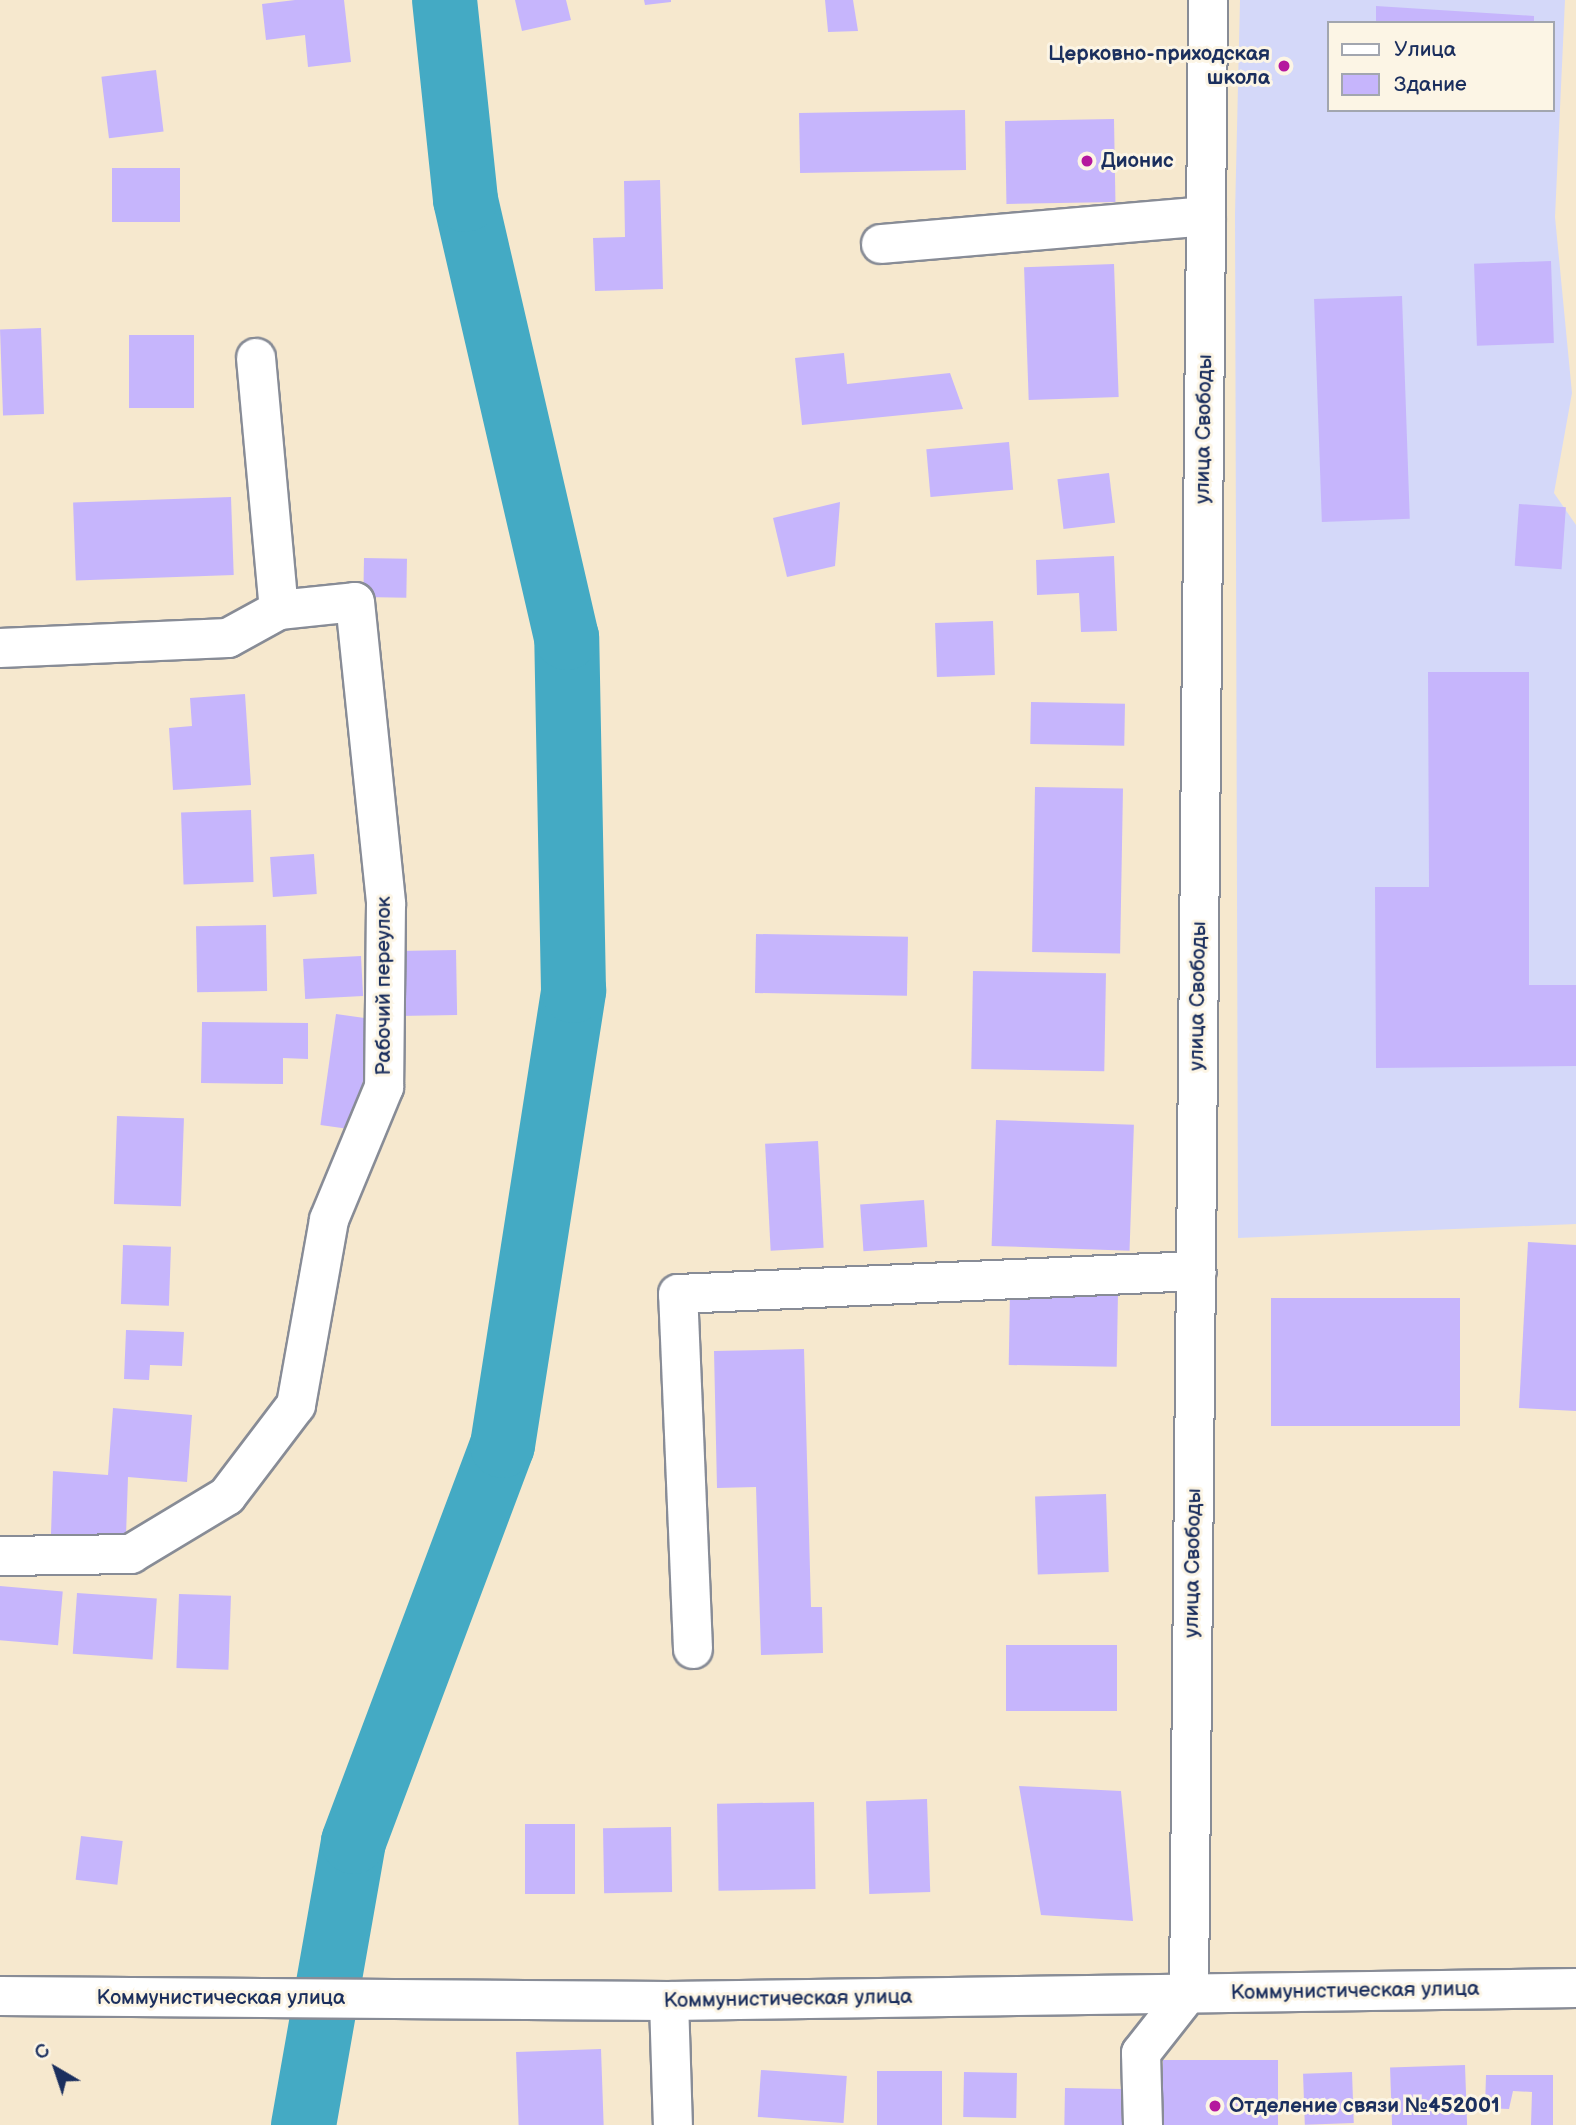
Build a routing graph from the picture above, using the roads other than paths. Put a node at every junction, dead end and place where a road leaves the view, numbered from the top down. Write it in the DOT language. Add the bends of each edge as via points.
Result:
graph roads {
  1 [pos="1208,0"];
  2 [pos="1206,216"];
  3 [pos="881,244"];
  4 [pos="256,358"];
  5 [pos="279,610"];
  6 [pos="0,648"];
  7 [pos="1196,1271"];
  8 [pos="0,1556"];
  9 [pos="694,1649"];
  10 [pos="1576,1989"];
  11 [pos="1189,1992"];
  12 [pos="0,1996"];
  13 [pos="669,2001"];
  14 [pos="673,2125"];
  15 [pos="1143,2125"];
  1 -- 2 [label="street, улица Свободы"];
  2 -- 3 [label="street"];
  2 -- 7 [label="street, улица Свободы"];
  4 -- 5 [label="street"];
  5 -- 6 [label="street, Рабочий переулок" via="229,638"];
  5 -- 8 [label="street, Рабочий переулок" via="355,602 386,904 384,1087 329,1220 296,1405 227,1496 131,1555"];
  7 -- 9 [label="street" via="678,1294"];
  7 -- 11 [label="street, улица Свободы"];
  10 -- 11 [label="street, Коммунистическая улица"];
  11 -- 13 [label="street, Коммунистическая улица"];
  11 -- 15 [label="street" via="1141,2053"];
  12 -- 13 [label="street, Коммунистическая улица"];
  13 -- 14 [label="street"];
}
